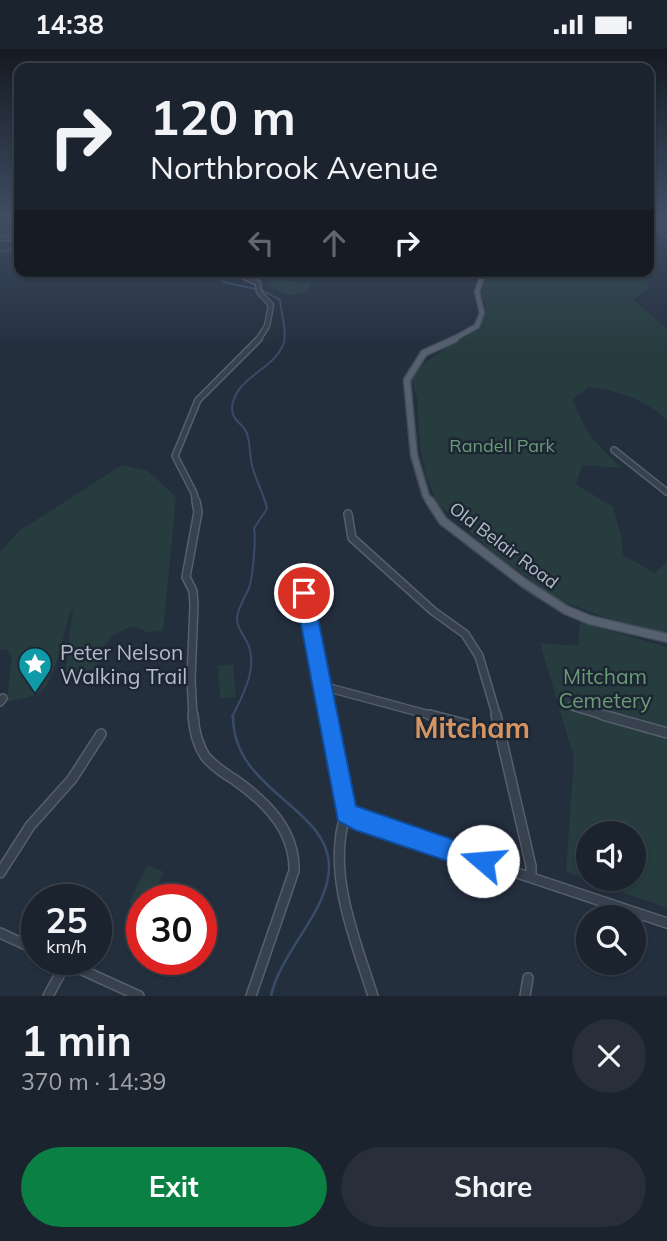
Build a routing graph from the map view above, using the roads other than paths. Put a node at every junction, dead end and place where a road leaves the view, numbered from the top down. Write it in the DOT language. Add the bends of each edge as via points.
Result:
graph roads {
  1 [pos="248,277"];
  2 [pos="484,277"];
  3 [pos="614,450"];
  4 [pos="667,492"];
  5 [pos="348,514"];
  6 [pos="304,593"];
  7 [pos="667,638"];
  8 [pos="322,686"];
  9 [pos="572,706"];
  10 [pos="667,733"];
  11 [pos="101,734"];
  12 [pos="502,734"];
  13 [pos="346,813"];
  14 [pos="0,873"];
  15 [pos="531,877"];
  16 [pos="667,923"];
  17 [pos="0,933"];
  18 [pos="21,943"];
  19 [pos="56,975"];
  20 [pos="93,975"];
  21 [pos="528,978"];
  22 [pos="48,996"];
  23 [pos="139,996"];
  24 [pos="251,996"];
  25 [pos="373,996"];
  26 [pos="526,996"];
  1 -- 24 [label="street" via="271,305 267,326 248,353 198,400 176,456 194,493 198,516 186,577 194,605 192,724 207,760 243,785 286,832 294,850 294,871"];
  2 -- 7 [label="main road, Old Belair Road" via="477,292 482,313 477,326 425,353 407,380 414,454 430,505 443,521 552,602 590,620"];
  3 -- 4 [label="street"];
  5 -- 12 [label="street" via="352,538 465,634 479,656"];
  6 -- 8 [label="street"];
  8 -- 12 [label="street"];
  8 -- 13 [label="street"];
  9 -- 10 [label="street"];
  11 -- 14 [label="street"];
  12 -- 15 [label="street"];
  13 -- 15 [label="street"];
  13 -- 25 [label="street" via="339,827 338,848 346,903"];
  15 -- 16 [label="street"];
  17 -- 18 [label="street"];
  19 -- 22 [label="street"];
  20 -- 23 [label="street"];
  21 -- 26 [label="street"];
}
